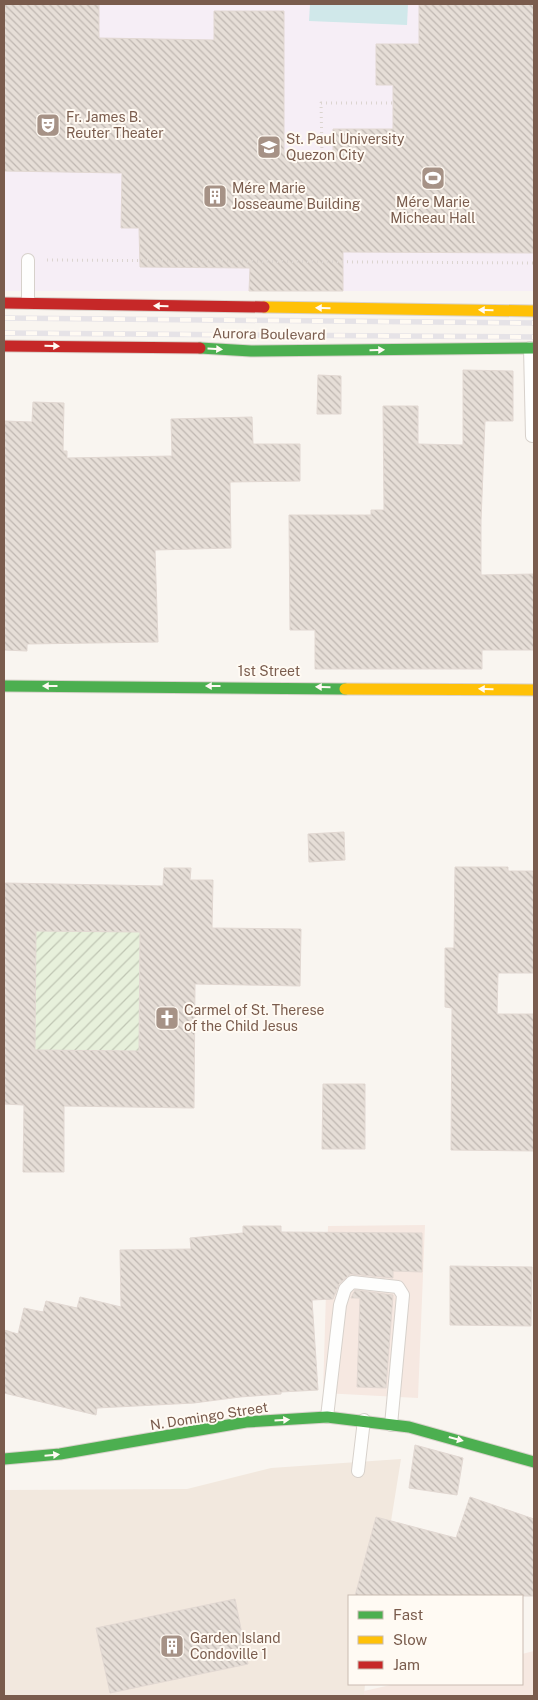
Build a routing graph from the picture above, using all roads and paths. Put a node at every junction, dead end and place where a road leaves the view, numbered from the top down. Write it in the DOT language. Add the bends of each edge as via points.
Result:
graph roads {
  1 [pos="393,103"];
  2 [pos="322,153"];
  3 [pos="28,260"];
  4 [pos="534,263"];
  5 [pos="4,303"];
  6 [pos="28,303"];
  7 [pos="534,311"];
  8 [pos="4,346"];
  9 [pos="532,348"];
  10 [pos="532,436"];
  11 [pos="4,686"];
  12 [pos="534,690"];
  13 [pos="327,1416"];
  14 [pos="364,1420"];
  15 [pos="391,1425"];
  16 [pos="4,1459"];
  17 [pos="534,1462"];
  18 [pos="358,1471"];
  1 -- 2 [label="path" via="321,103"];
  3 -- 4 [label="path"];
  3 -- 6 [label="lane"];
  5 -- 6 [label="main road, Aurora Boulevard"];
  7 -- 6 [label="main road, Aurora Boulevard, one-way"];
  8 -- 9 [label="main road, Aurora Boulevard, one-way" via="251,351"];
  9 -- 10 [label="lane"];
  12 -- 11 [label="main road, 1st Street, one-way"];
  13 -- 14 [label="main road, N. Domingo Street"];
  13 -- 15 [label="lane" via="344,1289 352,1282 363,1282 398,1287 403,1295"];
  16 -- 13 [label="main road, N. Domingo Street, one-way" via="60,1454 246,1422"];
  14 -- 15 [label="main road, N. Domingo Street"];
  14 -- 18 [label="lane"];
  15 -- 17 [label="main road, N. Domingo Street, one-way" via="409,1427"];
}
